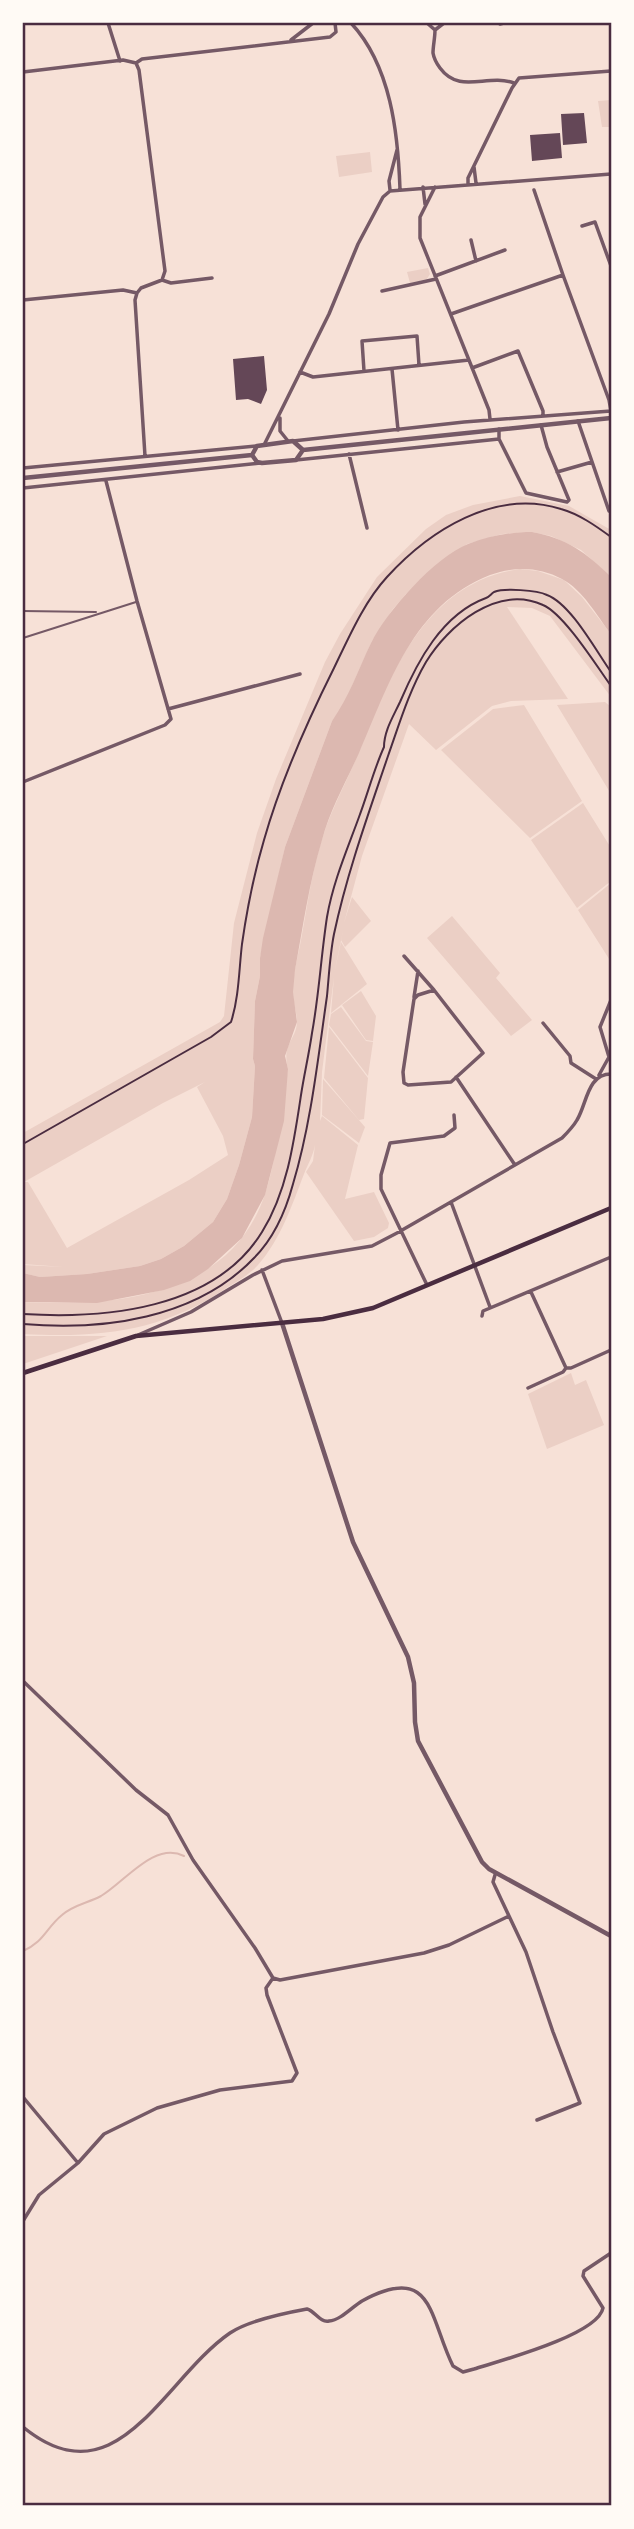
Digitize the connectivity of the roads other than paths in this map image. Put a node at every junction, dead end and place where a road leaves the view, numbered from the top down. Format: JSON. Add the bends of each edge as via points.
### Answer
{"nodes":[{"id":1,"x":108,"y":23,"type":"edge"},
{"id":2,"x":313,"y":23,"type":"edge"},
{"id":3,"x":335,"y":23,"type":"edge"},
{"id":4,"x":351,"y":23,"type":"edge"},
{"id":5,"x":427,"y":23,"type":"edge"},
{"id":6,"x":444,"y":23,"type":"edge"},
{"id":7,"x":435,"y":30,"type":"junction"},
{"id":8,"x":289,"y":41,"type":"junction"},
{"id":9,"x":120,"y":61,"type":"junction"},
{"id":10,"x":136,"y":63,"type":"junction"},
{"id":11,"x":611,"y":71,"type":"edge"},
{"id":12,"x":23,"y":72,"type":"edge"},
{"id":13,"x":514,"y":83,"type":"junction"},
{"id":14,"x":398,"y":145,"type":"junction"},
{"id":15,"x":475,"y":165,"type":"junction"},
{"id":16,"x":611,"y":174,"type":"edge"},
{"id":17,"x":468,"y":184,"type":"junction"},
{"id":18,"x":475,"y":184,"type":"junction"},
{"id":19,"x":423,"y":187,"type":"junction"},
{"id":20,"x":435,"y":187,"type":"junction"},
{"id":21,"x":400,"y":189,"type":"junction"},
{"id":22,"x":534,"y":190,"type":"dead end"},
{"id":23,"x":390,"y":191,"type":"junction"},
{"id":24,"x":425,"y":204,"type":"junction"},
{"id":25,"x":582,"y":226,"type":"dead end"},
{"id":26,"x":471,"y":240,"type":"dead end"},
{"id":27,"x":505,"y":250,"type":"dead end"},
{"id":28,"x":476,"y":261,"type":"junction"},
{"id":29,"x":611,"y":266,"type":"edge"},
{"id":30,"x":563,"y":275,"type":"junction"},
{"id":31,"x":212,"y":278,"type":"dead end"},
{"id":32,"x":435,"y":278,"type":"junction"},
{"id":33,"x":162,"y":280,"type":"junction"},
{"id":34,"x":382,"y":291,"type":"dead end"},
{"id":35,"x":137,"y":293,"type":"junction"},
{"id":36,"x":23,"y":300,"type":"edge"},
{"id":37,"x":451,"y":314,"type":"junction"},
{"id":38,"x":469,"y":360,"type":"junction"},
{"id":39,"x":419,"y":366,"type":"junction"},
{"id":40,"x":392,"y":368,"type":"junction"},
{"id":41,"x":472,"y":368,"type":"junction"},
{"id":42,"x":364,"y":371,"type":"junction"},
{"id":43,"x":300,"y":372,"type":"junction"},
{"id":44,"x":611,"y":411,"type":"edge"},
{"id":45,"x":280,"y":415,"type":"junction"},
{"id":46,"x":543,"y":415,"type":"junction"},
{"id":47,"x":611,"y":418,"type":"edge"},
{"id":48,"x":490,"y":420,"type":"junction"},
{"id":49,"x":578,"y":421,"type":"junction"},
{"id":50,"x":469,"y":422,"type":"junction"},
{"id":51,"x":541,"y":425,"type":"junction"},
{"id":52,"x":499,"y":429,"type":"junction"},
{"id":53,"x":398,"y":430,"type":"junction"},
{"id":54,"x":470,"y":432,"type":"junction"},
{"id":55,"x":433,"y":436,"type":"junction"},
{"id":56,"x":499,"y":439,"type":"junction"},
{"id":57,"x":290,"y":441,"type":"junction"},
{"id":58,"x":265,"y":443,"type":"junction"},
{"id":59,"x":257,"y":446,"type":"junction"},
{"id":60,"x":433,"y":446,"type":"junction"},
{"id":61,"x":211,"y":449,"type":"junction"},
{"id":62,"x":303,"y":450,"type":"junction"},
{"id":63,"x":349,"y":454,"type":"junction"},
{"id":64,"x":252,"y":455,"type":"junction"},
{"id":65,"x":145,"y":456,"type":"junction"},
{"id":66,"x":212,"y":459,"type":"junction"},
{"id":67,"x":296,"y":460,"type":"junction"},
{"id":68,"x":81,"y":462,"type":"junction"},
{"id":69,"x":262,"y":463,"type":"junction"},
{"id":70,"x":592,"y":463,"type":"junction"},
{"id":71,"x":23,"y":468,"type":"edge"},
{"id":72,"x":82,"y":472,"type":"junction"},
{"id":73,"x":557,"y":472,"type":"junction"},
{"id":74,"x":23,"y":478,"type":"edge"},
{"id":75,"x":106,"y":481,"type":"junction"},
{"id":76,"x":23,"y":488,"type":"edge"},
{"id":77,"x":609,"y":511,"type":"dead end"},
{"id":78,"x":367,"y":528,"type":"dead end"},
{"id":79,"x":137,"y":601,"type":"junction"},
{"id":80,"x":23,"y":611,"type":"edge"},
{"id":81,"x":97,"y":612,"type":"junction"},
{"id":82,"x":23,"y":638,"type":"edge"},
{"id":83,"x":300,"y":674,"type":"dead end"},
{"id":84,"x":168,"y":709,"type":"junction"},
{"id":85,"x":23,"y":782,"type":"edge"},
{"id":86,"x":404,"y":956,"type":"dead end"},
{"id":87,"x":418,"y":971,"type":"junction"},
{"id":88,"x":434,"y":990,"type":"junction"},
{"id":89,"x":414,"y":999,"type":"junction"},
{"id":90,"x":611,"y":999,"type":"edge"},
{"id":91,"x":543,"y":1023,"type":"dead end"},
{"id":92,"x":608,"y":1056,"type":"junction"},
{"id":93,"x":611,"y":1064,"type":"edge"},
{"id":94,"x":611,"y":1074,"type":"edge"},
{"id":95,"x":456,"y":1077,"type":"junction"},
{"id":96,"x":597,"y":1078,"type":"junction"},
{"id":97,"x":454,"y":1115,"type":"dead end"},
{"id":98,"x":516,"y":1165,"type":"junction"},
{"id":99,"x":451,"y":1202,"type":"junction"},
{"id":100,"x":611,"y":1208,"type":"edge"},
{"id":101,"x":401,"y":1231,"type":"junction"},
{"id":102,"x":611,"y":1257,"type":"edge"},
{"id":103,"x":474,"y":1266,"type":"junction"},
{"id":104,"x":262,"y":1270,"type":"junction"},
{"id":105,"x":427,"y":1287,"type":"junction"},
{"id":106,"x":531,"y":1292,"type":"junction"},
{"id":107,"x":490,"y":1307,"type":"junction"},
{"id":108,"x":482,"y":1316,"type":"dead end"},
{"id":109,"x":282,"y":1323,"type":"junction"},
{"id":110,"x":136,"y":1336,"type":"junction"},
{"id":111,"x":611,"y":1350,"type":"edge"},
{"id":112,"x":566,"y":1368,"type":"junction"},
{"id":113,"x":23,"y":1374,"type":"edge"},
{"id":114,"x":528,"y":1388,"type":"dead end"},
{"id":115,"x":23,"y":1681,"type":"edge"},
{"id":116,"x":495,"y":1875,"type":"junction"},
{"id":117,"x":509,"y":1916,"type":"junction"},
{"id":118,"x":611,"y":1936,"type":"edge"},
{"id":119,"x":273,"y":1978,"type":"junction"},
{"id":120,"x":23,"y":2097,"type":"edge"},
{"id":121,"x":537,"y":2120,"type":"dead end"},
{"id":122,"x":78,"y":2163,"type":"junction"},
{"id":123,"x":23,"y":2221,"type":"edge"},
{"id":124,"x":611,"y":2253,"type":"edge"},
{"id":125,"x":23,"y":2427,"type":"edge"}],
"edges":[{"from":1,"to":9,"type":"street"},
{"from":2,"to":8,"type":"street"},
{"from":3,"to":8,"type":"street","via":[[330,37]]},
{"from":4,"to":14,"type":"street","via":[[377,64]]},
{"from":5,"to":7,"type":"street"},
{"from":6,"to":7,"type":"street"},
{"from":7,"to":13,"type":"street","via":[[434,58],[453,81],[504,79]]},
{"from":8,"to":10,"type":"street"},
{"from":9,"to":10,"type":"street"},
{"from":9,"to":12,"type":"street"},
{"from":10,"to":33,"type":"street","via":[[165,271]]},
{"from":11,"to":13,"type":"street","via":[[524,77]]},
{"from":13,"to":15,"type":"street"},
{"from":14,"to":21,"type":"street"},
{"from":14,"to":23,"type":"street"},
{"from":15,"to":17,"type":"street"},
{"from":15,"to":18,"type":"street"},
{"from":16,"to":18,"type":"street"},
{"from":17,"to":18,"type":"street"},
{"from":17,"to":20,"type":"street"},
{"from":19,"to":20,"type":"street"},
{"from":19,"to":21,"type":"street"},
{"from":19,"to":24,"type":"street"},
{"from":20,"to":24,"type":"street"},
{"from":21,"to":23,"type":"street"},
{"from":22,"to":30,"type":"street"},
{"from":23,"to":43,"type":"street","via":[[358,244]]},
{"from":24,"to":32,"type":"street","via":[[419,220],[420,238]]},
{"from":25,"to":29,"type":"street","via":[[595,222]]},
{"from":26,"to":28,"type":"street"},
{"from":27,"to":28,"type":"street"},
{"from":28,"to":32,"type":"street"},
{"from":30,"to":37,"type":"street"},
{"from":30,"to":44,"type":"street"},
{"from":31,"to":33,"type":"street"},
{"from":32,"to":34,"type":"street"},
{"from":32,"to":37,"type":"street"},
{"from":33,"to":35,"type":"street"},
{"from":35,"to":36,"type":"street","via":[[123,290]]},
{"from":35,"to":65,"type":"street"},
{"from":37,"to":38,"type":"street"},
{"from":38,"to":39,"type":"street"},
{"from":38,"to":41,"type":"street"},
{"from":39,"to":40,"type":"street"},
{"from":39,"to":42,"type":"street","via":[[416,336],[362,341]]},
{"from":40,"to":42,"type":"street"},
{"from":40,"to":53,"type":"street"},
{"from":41,"to":46,"type":"street","via":[[518,351]]},
{"from":41,"to":48,"type":"street"},
{"from":42,"to":43,"type":"street","via":[[313,377]]},
{"from":43,"to":45,"type":"street"},
{"from":44,"to":46,"type":"street"},
{"from":45,"to":57,"type":"street","via":[[280,431]]},
{"from":45,"to":58,"type":"street"},
{"from":46,"to":48,"type":"street"},
{"from":47,"to":49,"type":"street"},
{"from":48,"to":50,"type":"street"},
{"from":49,"to":51,"type":"street"},
{"from":49,"to":70,"type":"street"},
{"from":50,"to":53,"type":"street"},
{"from":50,"to":54,"type":"street"},
{"from":51,"to":52,"type":"street"},
{"from":51,"to":73,"type":"street"},
{"from":52,"to":54,"type":"street"},
{"from":52,"to":56,"type":"street"},
{"from":53,"to":57,"type":"street"},
{"from":54,"to":55,"type":"street"},
{"from":55,"to":60,"type":"street"},
{"from":55,"to":62,"type":"street"},
{"from":56,"to":60,"type":"street"},
{"from":56,"to":73,"type":"street","via":[[526,493],[567,502]]},
{"from":57,"to":58,"type":"street"},
{"from":57,"to":62,"type":"street"},
{"from":58,"to":59,"type":"street"},
{"from":59,"to":61,"type":"street"},
{"from":59,"to":64,"type":"street"},
{"from":60,"to":63,"type":"street"},
{"from":61,"to":65,"type":"street"},
{"from":61,"to":66,"type":"street"},
{"from":62,"to":67,"type":"street"},
{"from":63,"to":67,"type":"street"},
{"from":63,"to":78,"type":"street"},
{"from":64,"to":66,"type":"street"},
{"from":64,"to":69,"type":"street"},
{"from":65,"to":68,"type":"street"},
{"from":66,"to":72,"type":"street"},
{"from":67,"to":69,"type":"street"},
{"from":68,"to":71,"type":"street"},
{"from":68,"to":72,"type":"street"},
{"from":69,"to":75,"type":"street"},
{"from":70,"to":73,"type":"street"},
{"from":70,"to":77,"type":"street"},
{"from":72,"to":74,"type":"street"},
{"from":75,"to":76,"type":"street"},
{"from":75,"to":79,"type":"street"},
{"from":79,"to":81,"type":"lane"},
{"from":79,"to":84,"type":"street"},
{"from":80,"to":81,"type":"lane"},
{"from":81,"to":82,"type":"lane"},
{"from":83,"to":84,"type":"street"},
{"from":84,"to":85,"type":"street","via":[[171,719],[165,726]]},
{"from":86,"to":87,"type":"street"},
{"from":87,"to":88,"type":"street"},
{"from":87,"to":89,"type":"street"},
{"from":88,"to":89,"type":"street"},
{"from":88,"to":95,"type":"street","via":[[483,1053]]},
{"from":89,"to":95,"type":"street","via":[[404,1083],[452,1082]]},
{"from":90,"to":92,"type":"street","via":[[600,1027]]},
{"from":91,"to":96,"type":"street","via":[[571,1063]]},
{"from":92,"to":93,"type":"street"},
{"from":92,"to":96,"type":"street"},
{"from":94,"to":96,"type":"street"},
{"from":95,"to":98,"type":"street"},
{"from":96,"to":98,"type":"street","via":[[566,1135]]},
{"from":97,"to":101,"type":"street","via":[[456,1128],[444,1136],[387,1146],[380,1175],[382,1189]]},
{"from":98,"to":99,"type":"street"},
{"from":99,"to":101,"type":"street"},
{"from":99,"to":103,"type":"street"},
{"from":100,"to":103,"type":"main road"},
{"from":101,"to":104,"type":"street","via":[[372,1246],[295,1257]]},
{"from":101,"to":105,"type":"street"},
{"from":102,"to":106,"type":"street"},
{"from":103,"to":105,"type":"main road"},
{"from":103,"to":107,"type":"street"},
{"from":104,"to":109,"type":"street"},
{"from":104,"to":110,"type":"street","via":[[191,1312]]},
{"from":105,"to":109,"type":"main road","via":[[349,1315]]},
{"from":106,"to":107,"type":"street"},
{"from":106,"to":112,"type":"street"},
{"from":107,"to":108,"type":"street"},
{"from":109,"to":110,"type":"main road"},
{"from":109,"to":116,"type":"street","via":[[353,1542],[408,1657],[421,1748],[482,1862]]},
{"from":110,"to":113,"type":"main road"},
{"from":111,"to":112,"type":"street"},
{"from":112,"to":114,"type":"street"},
{"from":115,"to":119,"type":"street","via":[[168,1815]]},
{"from":116,"to":117,"type":"street","via":[[493,1882]]},
{"from":116,"to":118,"type":"street"},
{"from":117,"to":119,"type":"street","via":[[424,1953]]},
{"from":117,"to":121,"type":"street","via":[[580,2103]]},
{"from":119,"to":122,"type":"street","via":[[267,1995],[296,2070],[295,2079],[220,2090],[157,2108],[104,2134]]},
{"from":120,"to":122,"type":"street"},
{"from":122,"to":123,"type":"street","via":[[39,2195]]},
{"from":124,"to":125,"type":"street","via":[[583,2276],[603,2308],[598,2319],[543,2348],[474,2369],[463,2372],[453,2366],[421,2295],[394,2287],[331,2321],[307,2309],[233,2331],[106,2448],[60,2449]]}]}
